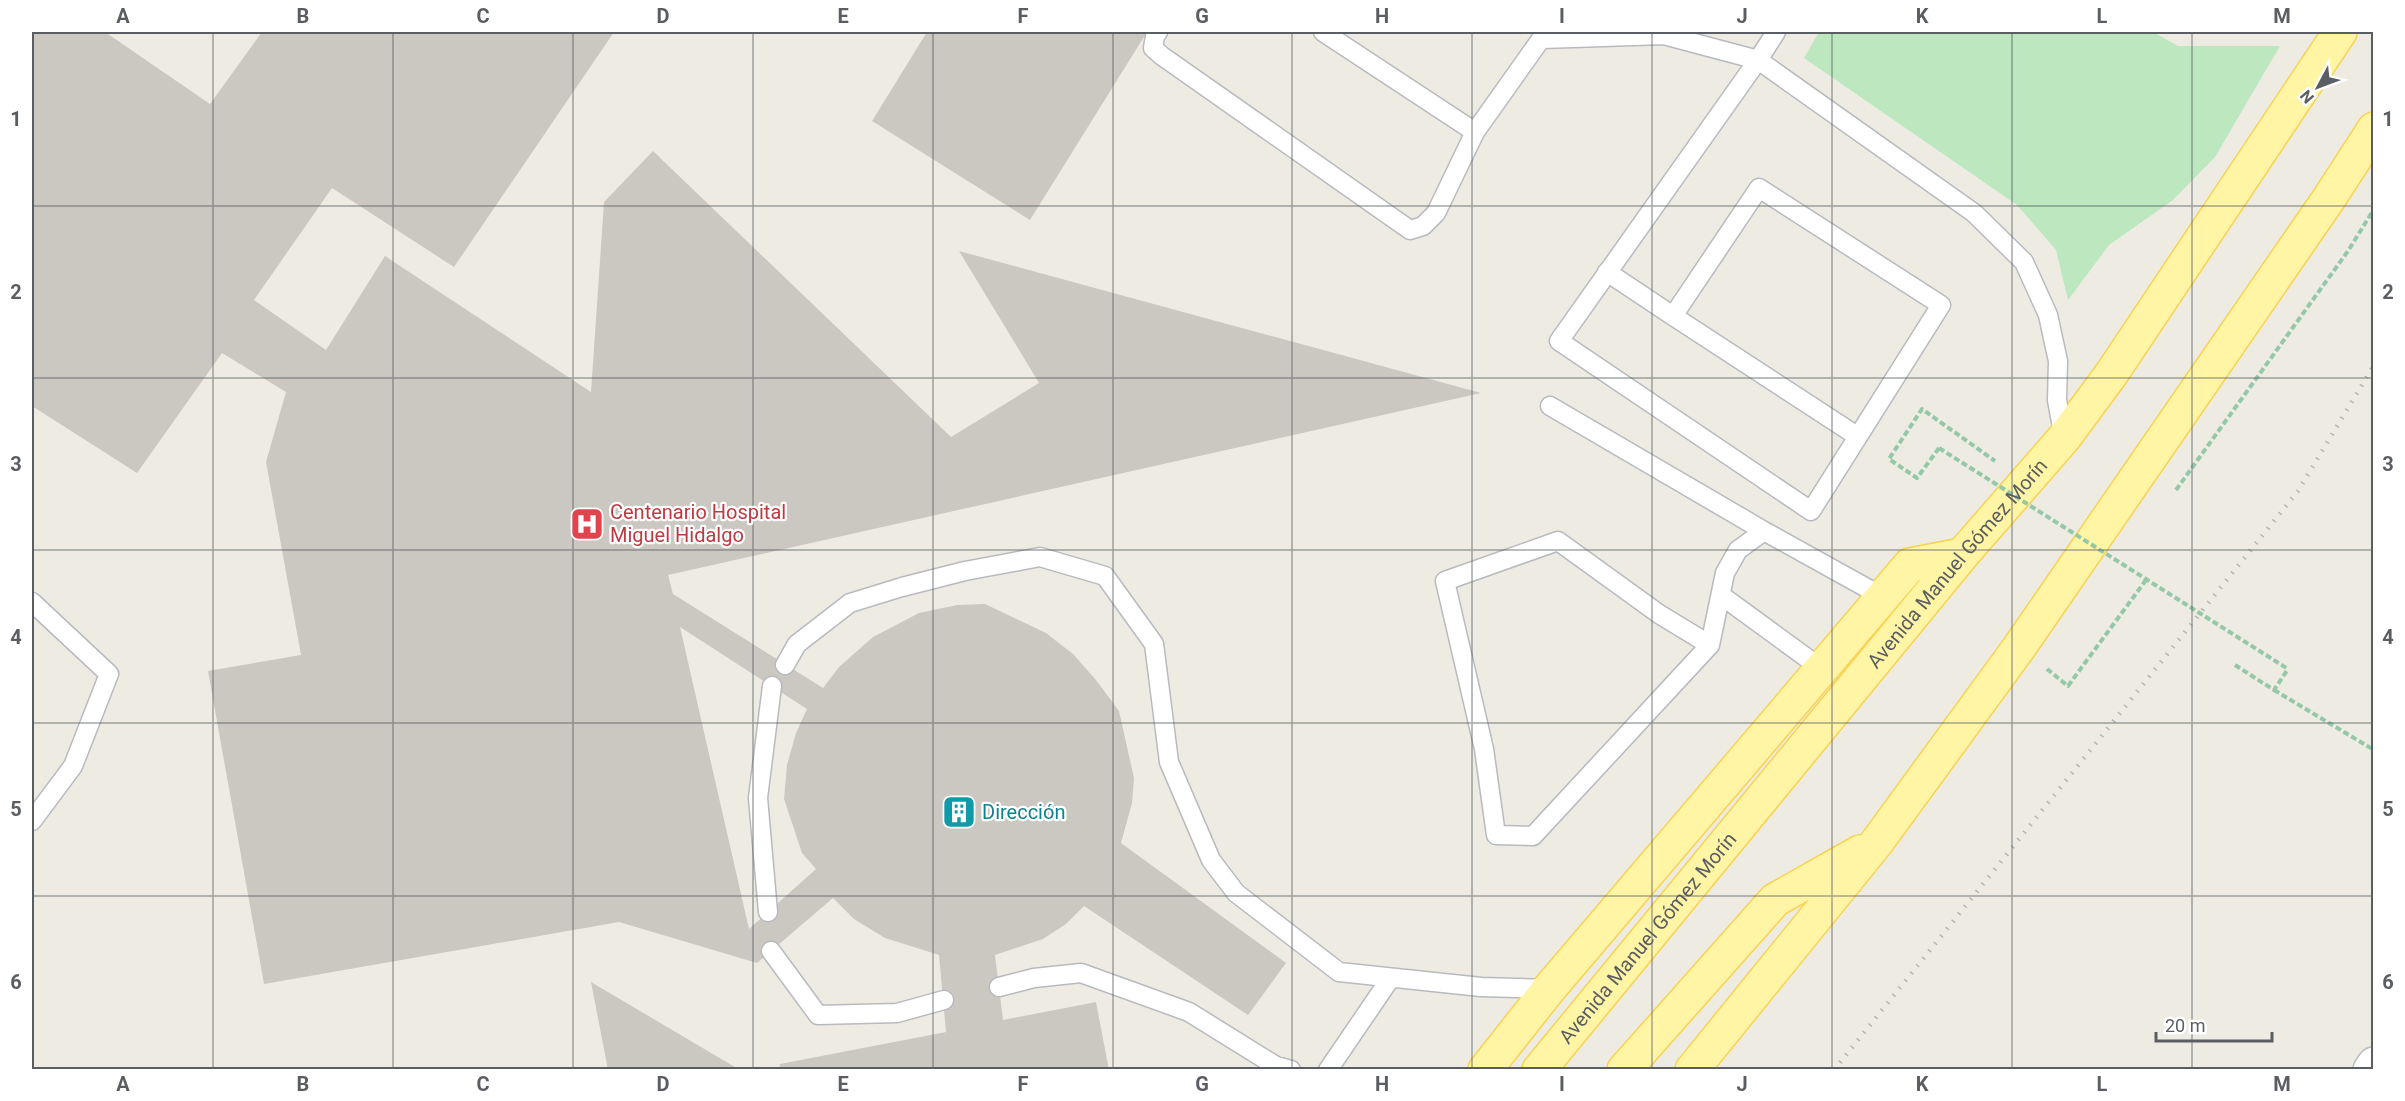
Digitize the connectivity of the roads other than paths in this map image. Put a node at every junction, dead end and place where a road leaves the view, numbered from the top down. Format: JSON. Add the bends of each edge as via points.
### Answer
{"nodes":[{"id":1,"x":1158,"y":32,"type":"edge"},
{"id":2,"x":1323,"y":32,"type":"edge"},
{"id":3,"x":1776,"y":32,"type":"edge"},
{"id":4,"x":2340,"y":32,"type":"edge"},
{"id":5,"x":1544,"y":35,"type":"edge"},
{"id":6,"x":1758,"y":60,"type":"junction"},
{"id":7,"x":2373,"y":129,"type":"edge"},
{"id":8,"x":1475,"y":132,"type":"junction"},
{"id":9,"x":1608,"y":272,"type":"junction"},
{"id":10,"x":1673,"y":316,"type":"junction"},
{"id":11,"x":1550,"y":406,"type":"dead end"},
{"id":12,"x":1857,"y":436,"type":"junction"},
{"id":13,"x":2064,"y":438,"type":"junction"},
{"id":14,"x":1764,"y":531,"type":"junction"},
{"id":15,"x":1962,"y":555,"type":"junction"},
{"id":16,"x":1722,"y":596,"type":"junction"},
{"id":17,"x":1883,"y":597,"type":"junction"},
{"id":18,"x":32,"y":602,"type":"edge"},
{"id":19,"x":1710,"y":645,"type":"junction"},
{"id":20,"x":785,"y":664,"type":"dead end"},
{"id":21,"x":1822,"y":669,"type":"junction"},
{"id":22,"x":772,"y":686,"type":"dead end"},
{"id":23,"x":32,"y":821,"type":"edge"},
{"id":24,"x":1877,"y":842,"type":"junction"},
{"id":25,"x":1656,"y":864,"type":"junction"},
{"id":26,"x":768,"y":912,"type":"dead end"},
{"id":27,"x":1667,"y":914,"type":"junction"},
{"id":28,"x":771,"y":951,"type":"dead end"},
{"id":29,"x":1390,"y":979,"type":"junction"},
{"id":30,"x":999,"y":987,"type":"dead end"},
{"id":31,"x":1549,"y":989,"type":"junction"},
{"id":32,"x":944,"y":1000,"type":"dead end"},
{"id":33,"x":2373,"y":1064,"type":"edge"},
{"id":34,"x":1291,"y":1070,"type":"edge"},
{"id":35,"x":1328,"y":1070,"type":"edge"},
{"id":36,"x":1485,"y":1070,"type":"edge"},
{"id":37,"x":1539,"y":1070,"type":"edge"},
{"id":38,"x":1624,"y":1070,"type":"edge"},
{"id":39,"x":1692,"y":1070,"type":"edge"},
{"id":40,"x":2370,"y":1070,"type":"edge"}],
"edges":[{"from":1,"to":8,"type":"lane","via":[[1153,48],[1162,56],[1410,230],[1423,226],[1436,213]]},
{"from":2,"to":8,"type":"lane"},
{"from":3,"to":6,"type":"lane"},
{"from":4,"to":13,"type":"main road","name":"Avenida Manuel Gómez Morín","via":[[2112,374]]},
{"from":5,"to":6,"type":"lane","via":[[1664,35]]},
{"from":5,"to":8,"type":"lane"},
{"from":6,"to":9,"type":"lane"},
{"from":6,"to":13,"type":"lane","via":[[1974,213],[2024,262],[2048,315],[2058,361],[2057,400]]},
{"from":7,"to":24,"type":"main road","via":[[2019,649]]},
{"from":9,"to":10,"type":"lane"},
{"from":9,"to":12,"type":"lane","via":[[1559,341],[1810,511]]},
{"from":10,"to":12,"type":"lane"},
{"from":10,"to":12,"type":"lane","via":[[1760,188],[1941,305]]},
{"from":11,"to":14,"type":"lane"},
{"from":13,"to":15,"type":"main road","name":"Avenida Manuel Gómez Morín"},
{"from":14,"to":16,"type":"lane","via":[[1738,550],[1725,573]]},
{"from":14,"to":17,"type":"lane"},
{"from":15,"to":17,"type":"main road","via":[[1910,565]]},
{"from":15,"to":27,"type":"main road","name":"Avenida Manuel Gómez Morín"},
{"from":16,"to":19,"type":"lane"},
{"from":16,"to":21,"type":"lane"},
{"from":17,"to":21,"type":"main road"},
{"from":18,"to":23,"type":"lane","via":[[109,674],[73,766]]},
{"from":19,"to":19,"type":"lane","via":[[1659,614],[1558,541],[1445,581],[1484,749],[1496,835],[1533,836]]},
{"from":20,"to":29,"type":"lane","via":[[798,644],[850,603],[902,587],[1040,557],[1105,576],[1154,644],[1169,762],[1211,860],[1236,893],[1339,972]]},
{"from":21,"to":25,"type":"main road"},
{"from":22,"to":26,"type":"lane","via":[[758,798]]},
{"from":24,"to":38,"type":"main road","via":[[1775,900]]},
{"from":24,"to":39,"type":"main road"},
{"from":25,"to":27,"type":"main road"},
{"from":25,"to":31,"type":"main road"},
{"from":27,"to":37,"type":"main road","name":"Avenida Manuel Gómez Morín"},
{"from":28,"to":32,"type":"lane","via":[[818,1015],[897,1013]]},
{"from":29,"to":31,"type":"lane"},
{"from":29,"to":35,"type":"lane"},
{"from":30,"to":34,"type":"lane","via":[[1034,978],[1082,973],[1189,1012],[1276,1066]]},
{"from":31,"to":36,"type":"main road"},
{"from":33,"to":40,"type":"street"}]}
